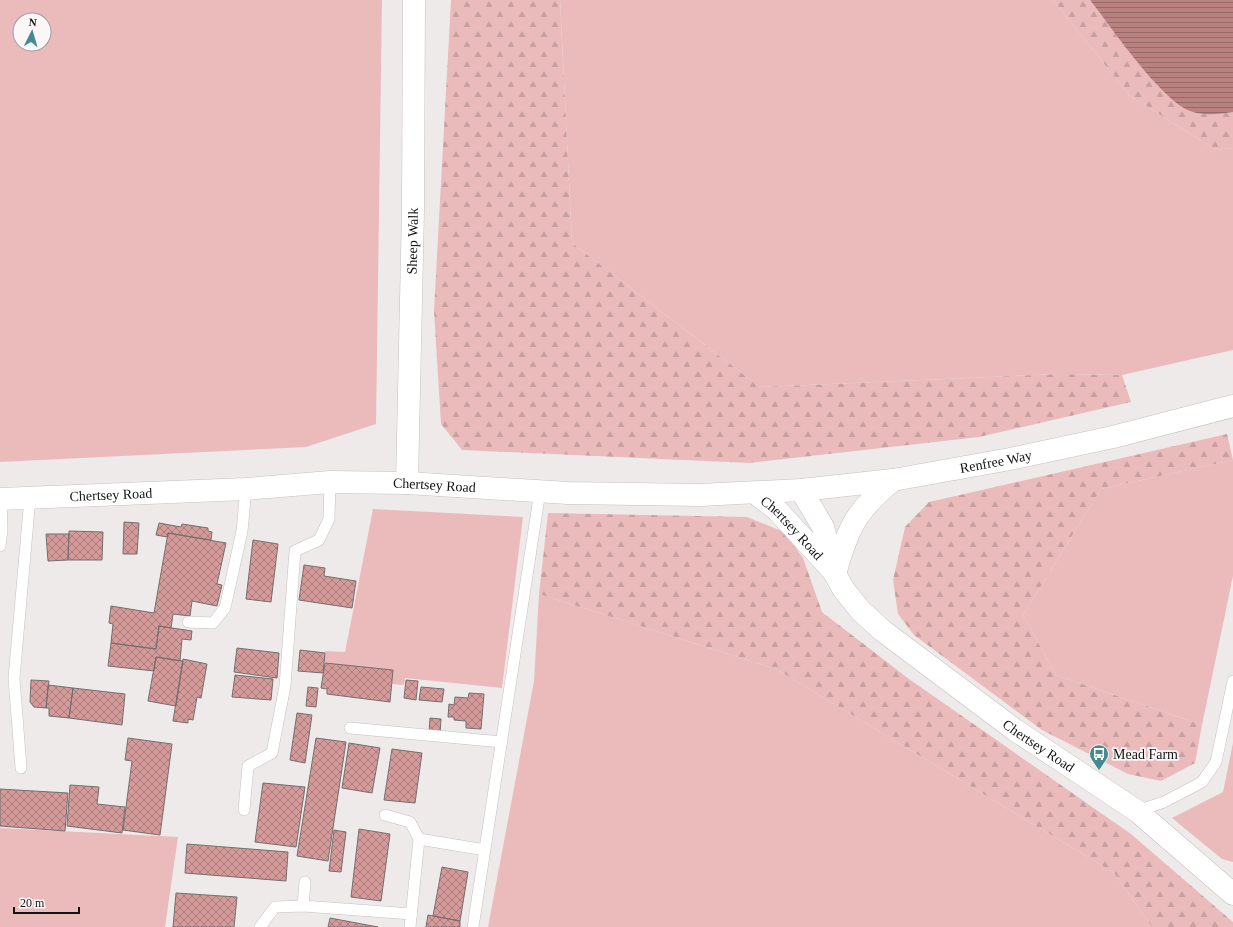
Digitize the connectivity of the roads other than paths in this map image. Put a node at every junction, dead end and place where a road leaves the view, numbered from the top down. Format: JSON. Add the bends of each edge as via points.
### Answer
{"nodes":[{"id":1,"x":414,"y":0,"type":"edge"},
{"id":2,"x":1233,"y":406,"type":"edge"},
{"id":3,"x":893,"y":480,"type":"junction"},
{"id":4,"x":330,"y":482,"type":"junction"},
{"id":5,"x":407,"y":482,"type":"junction"},
{"id":6,"x":246,"y":489,"type":"junction"},
{"id":7,"x":801,"y":490,"type":"junction"},
{"id":8,"x":540,"y":491,"type":"junction"},
{"id":9,"x":755,"y":493,"type":"junction"},
{"id":10,"x":30,"y":498,"type":"junction"},
{"id":11,"x":1,"y":499,"type":"edge"},
{"id":12,"x":0,"y":546,"type":"edge"},
{"id":13,"x":836,"y":574,"type":"junction"},
{"id":14,"x":188,"y":622,"type":"dead end"},
{"id":15,"x":1233,"y":681,"type":"edge"},
{"id":16,"x":350,"y":728,"type":"dead end"},
{"id":17,"x":502,"y":742,"type":"junction"},
{"id":18,"x":21,"y":768,"type":"dead end"},
{"id":19,"x":244,"y":810,"type":"dead end"},
{"id":20,"x":1137,"y":811,"type":"junction"},
{"id":21,"x":385,"y":815,"type":"dead end"},
{"id":22,"x":419,"y":840,"type":"junction"},
{"id":23,"x":485,"y":850,"type":"junction"},
{"id":24,"x":305,"y":882,"type":"dead end"},
{"id":25,"x":1233,"y":894,"type":"edge"},
{"id":26,"x":303,"y":906,"type":"junction"},
{"id":27,"x":412,"y":914,"type":"junction"},
{"id":28,"x":260,"y":927,"type":"edge"},
{"id":29,"x":410,"y":927,"type":"edge"},
{"id":30,"x":473,"y":927,"type":"edge"}],
"edges":[{"from":1,"to":5,"type":"street","name":"Sheep Walk","via":[[413,209]]},
{"from":2,"to":3,"type":"street","name":"Renfree Way","via":[[1113,437]]},
{"from":3,"to":7,"type":"street","name":"Renfree Way"},
{"from":3,"to":13,"type":"street","name":"Chertsey Road","via":[[871,499],[854,522],[843,546]]},
{"from":4,"to":5,"type":"street","name":"Chertsey Road"},
{"from":4,"to":6,"type":"street","name":"Chertsey Road"},
{"from":4,"to":19,"type":"lane","via":[[329,519],[319,540],[295,551],[285,686],[272,753],[248,766]]},
{"from":5,"to":8,"type":"street","name":"Chertsey Road"},
{"from":6,"to":10,"type":"street","name":"Chertsey Road"},
{"from":6,"to":14,"type":"lane","via":[[242,531],[225,608],[213,623]]},
{"from":7,"to":9,"type":"street","name":"Renfree Way"},
{"from":7,"to":13,"type":"street","name":"Chertsey Road","via":[[823,527]]},
{"from":8,"to":9,"type":"street","name":"Chertsey Road","via":[[700,495]]},
{"from":8,"to":17,"type":"lane"},
{"from":9,"to":13,"type":"street","name":"Chertsey Road","via":[[776,509]]},
{"from":10,"to":11,"type":"street","name":"Chertsey Road"},
{"from":10,"to":18,"type":"lane","via":[[14,678]]},
{"from":11,"to":12,"type":"lane"},
{"from":13,"to":20,"type":"street","name":"Chertsey Road","via":[[844,590],[861,611],[883,631],[1015,730]]},
{"from":15,"to":20,"type":"lane","via":[[1216,762],[1202,782],[1164,802]]},
{"from":16,"to":17,"type":"lane"},
{"from":17,"to":23,"type":"lane"},
{"from":20,"to":25,"type":"street","name":"Chertsey Road"},
{"from":21,"to":22,"type":"lane","via":[[410,822]]},
{"from":22,"to":23,"type":"lane"},
{"from":22,"to":27,"type":"lane"},
{"from":23,"to":30,"type":"lane"},
{"from":24,"to":26,"type":"lane"},
{"from":26,"to":27,"type":"lane"},
{"from":26,"to":28,"type":"lane","via":[[275,908]]},
{"from":27,"to":29,"type":"lane"}]}
